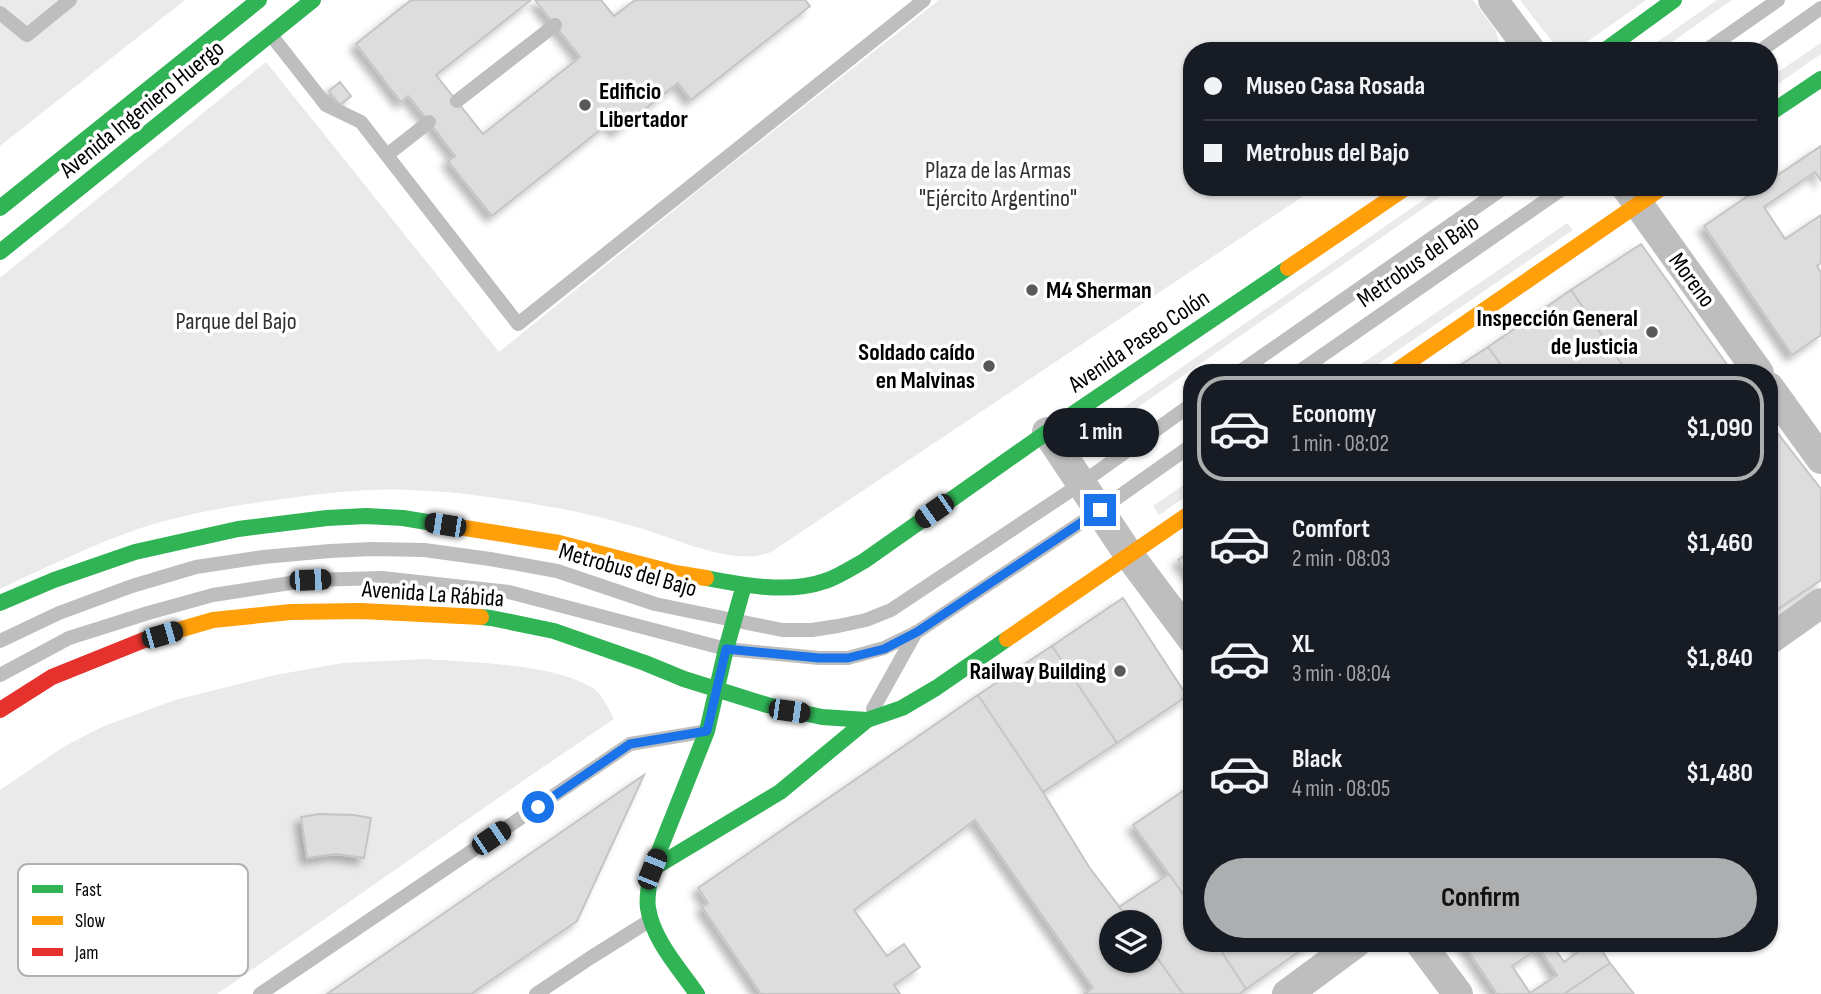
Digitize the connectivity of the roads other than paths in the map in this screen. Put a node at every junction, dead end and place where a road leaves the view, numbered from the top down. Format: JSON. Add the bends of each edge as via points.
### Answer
{"nodes":[{"id":1,"x":70,"y":0,"type":"edge"},
{"id":2,"x":260,"y":0,"type":"edge"},
{"id":3,"x":313,"y":0,"type":"edge"},
{"id":4,"x":924,"y":0,"type":"edge"},
{"id":5,"x":1493,"y":0,"type":"edge"},
{"id":6,"x":1674,"y":0,"type":"edge"},
{"id":7,"x":1777,"y":0,"type":"edge"},
{"id":8,"x":1821,"y":8,"type":"edge"},
{"id":9,"x":0,"y":13,"type":"edge"},
{"id":10,"x":555,"y":25,"type":"dead end"},
{"id":11,"x":270,"y":34,"type":"junction"},
{"id":12,"x":1524,"y":42,"type":"edge"},
{"id":13,"x":1616,"y":42,"type":"edge"},
{"id":14,"x":1718,"y":42,"type":"edge"},
{"id":15,"x":1773,"y":42,"type":"edge"},
{"id":16,"x":1821,"y":79,"type":"edge"},
{"id":17,"x":457,"y":101,"type":"dead end"},
{"id":18,"x":1778,"y":108,"type":"edge"},
{"id":19,"x":429,"y":122,"type":"dead end"},
{"id":20,"x":387,"y":155,"type":"junction"},
{"id":21,"x":1394,"y":196,"type":"edge"},
{"id":22,"x":1492,"y":196,"type":"edge"},
{"id":23,"x":1552,"y":196,"type":"edge"},
{"id":24,"x":1632,"y":196,"type":"edge"},
{"id":25,"x":0,"y":208,"type":"edge"},
{"id":26,"x":0,"y":253,"type":"edge"},
{"id":27,"x":1251,"y":364,"type":"edge"},
{"id":28,"x":1310,"y":364,"type":"edge"},
{"id":29,"x":1405,"y":364,"type":"edge"},
{"id":30,"x":1753,"y":364,"type":"edge"},
{"id":31,"x":1778,"y":399,"type":"edge"},
{"id":32,"x":1183,"y":410,"type":"edge"},
{"id":33,"x":1047,"y":432,"type":"junction"},
{"id":34,"x":1183,"y":451,"type":"edge"},
{"id":35,"x":1821,"y":459,"type":"edge"},
{"id":36,"x":1082,"y":483,"type":"junction"},
{"id":37,"x":1100,"y":510,"type":"junction"},
{"id":38,"x":1183,"y":518,"type":"edge"},
{"id":39,"x":1129,"y":555,"type":"junction"},
{"id":40,"x":744,"y":585,"type":"junction"},
{"id":41,"x":0,"y":603,"type":"edge"},
{"id":42,"x":1821,"y":603,"type":"edge"},
{"id":43,"x":735,"y":621,"type":"junction"},
{"id":44,"x":1183,"y":627,"type":"edge"},
{"id":45,"x":917,"y":632,"type":"junction"},
{"id":46,"x":1778,"y":634,"type":"edge"},
{"id":47,"x":0,"y":640,"type":"edge"},
{"id":48,"x":726,"y":649,"type":"junction"},
{"id":49,"x":0,"y":675,"type":"edge"},
{"id":50,"x":716,"y":691,"type":"junction"},
{"id":51,"x":0,"y":710,"type":"edge"},
{"id":52,"x":867,"y":720,"type":"junction"},
{"id":53,"x":707,"y":731,"type":"junction"},
{"id":54,"x":652,"y":869,"type":"junction"},
{"id":55,"x":652,"y":919,"type":"junction"},
{"id":56,"x":1344,"y":952,"type":"edge"},
{"id":57,"x":1427,"y":952,"type":"edge"},
{"id":58,"x":260,"y":994,"type":"edge"},
{"id":59,"x":536,"y":994,"type":"edge"},
{"id":60,"x":697,"y":994,"type":"edge"},
{"id":61,"x":1287,"y":994,"type":"edge"},
{"id":62,"x":1458,"y":994,"type":"edge"}],
"edges":[{"from":1,"to":9,"type":"lane","via":[[27,35]]},
{"from":2,"to":25,"type":"main road","name":"Avenida Ingeniero Huergo"},
{"from":3,"to":11,"type":"main road","name":"Avenida Ingeniero Huergo"},
{"from":4,"to":20,"type":"lane","via":[[518,324]]},
{"from":5,"to":12,"type":"street"},
{"from":6,"to":13,"type":"main road"},
{"from":7,"to":14,"type":"lane"},
{"from":8,"to":15,"type":"lane"},
{"from":10,"to":17,"type":"lane"},
{"from":11,"to":20,"type":"lane","via":[[326,105],[361,122]]},
{"from":11,"to":26,"type":"main road","name":"Avenida Ingeniero Huergo"},
{"from":16,"to":18,"type":"main road"},
{"from":19,"to":20,"type":"lane"},
{"from":21,"to":33,"type":"main road","name":"Avenida Paseo Colón"},
{"from":22,"to":27,"type":"lane","name":"Metrobus del Bajo"},
{"from":23,"to":28,"type":"lane","name":"Metrobus del Bajo"},
{"from":24,"to":29,"type":"main road"},
{"from":24,"to":30,"type":"street","name":"Moreno"},
{"from":31,"to":35,"type":"street"},
{"from":32,"to":36,"type":"lane","name":"Metrobus del Bajo"},
{"from":33,"to":36,"type":"street"},
{"from":33,"to":40,"type":"main road","name":"Avenida Paseo Colón","via":[[850,569],[804,586]]},
{"from":34,"to":37,"type":"lane","name":"Metrobus del Bajo"},
{"from":36,"to":37,"type":"street"},
{"from":36,"to":43,"type":"lane","name":"Metrobus del Bajo","via":[[891,610],[866,620],[812,630]]},
{"from":37,"to":39,"type":"street"},
{"from":37,"to":45,"type":"lane","name":"Metrobus del Bajo"},
{"from":38,"to":39,"type":"main road"},
{"from":39,"to":44,"type":"street"},
{"from":39,"to":52,"type":"main road","via":[[936,688],[902,708]]},
{"from":40,"to":41,"type":"main road","via":[[675,573],[559,543],[366,516],[238,529],[135,552]]},
{"from":40,"to":43,"type":"main road"},
{"from":42,"to":46,"type":"street"},
{"from":43,"to":47,"type":"lane","name":"Metrobus del Bajo","via":[[655,604],[557,571],[424,550],[358,550],[196,567],[71,608]]},
{"from":43,"to":48,"type":"main road"},
{"from":45,"to":48,"type":"lane","name":"Metrobus del Bajo","via":[[884,649],[848,658]]},
{"from":45,"to":52,"type":"lane","name":"Metrobus del Bajo"},
{"from":48,"to":49,"type":"lane","name":"Metrobus del Bajo","via":[[509,592],[382,578],[310,580],[214,595],[148,613],[69,638]]},
{"from":48,"to":50,"type":"main road"},
{"from":50,"to":51,"type":"main road","name":"Avenida La Rábida","via":[[554,631],[491,618],[291,612],[213,620],[136,642],[52,677]]},
{"from":50,"to":52,"type":"main road","name":"Avenida La Rábida","via":[[789,711]]},
{"from":50,"to":53,"type":"main road"},
{"from":52,"to":54,"type":"main road","via":[[780,792]]},
{"from":53,"to":54,"type":"main road"},
{"from":53,"to":58,"type":"lane","via":[[630,744]]},
{"from":54,"to":55,"type":"main road","via":[[648,906]]},
{"from":55,"to":59,"type":"lane"},
{"from":55,"to":60,"type":"main road"},
{"from":56,"to":61,"type":"street"},
{"from":57,"to":62,"type":"street"}]}
